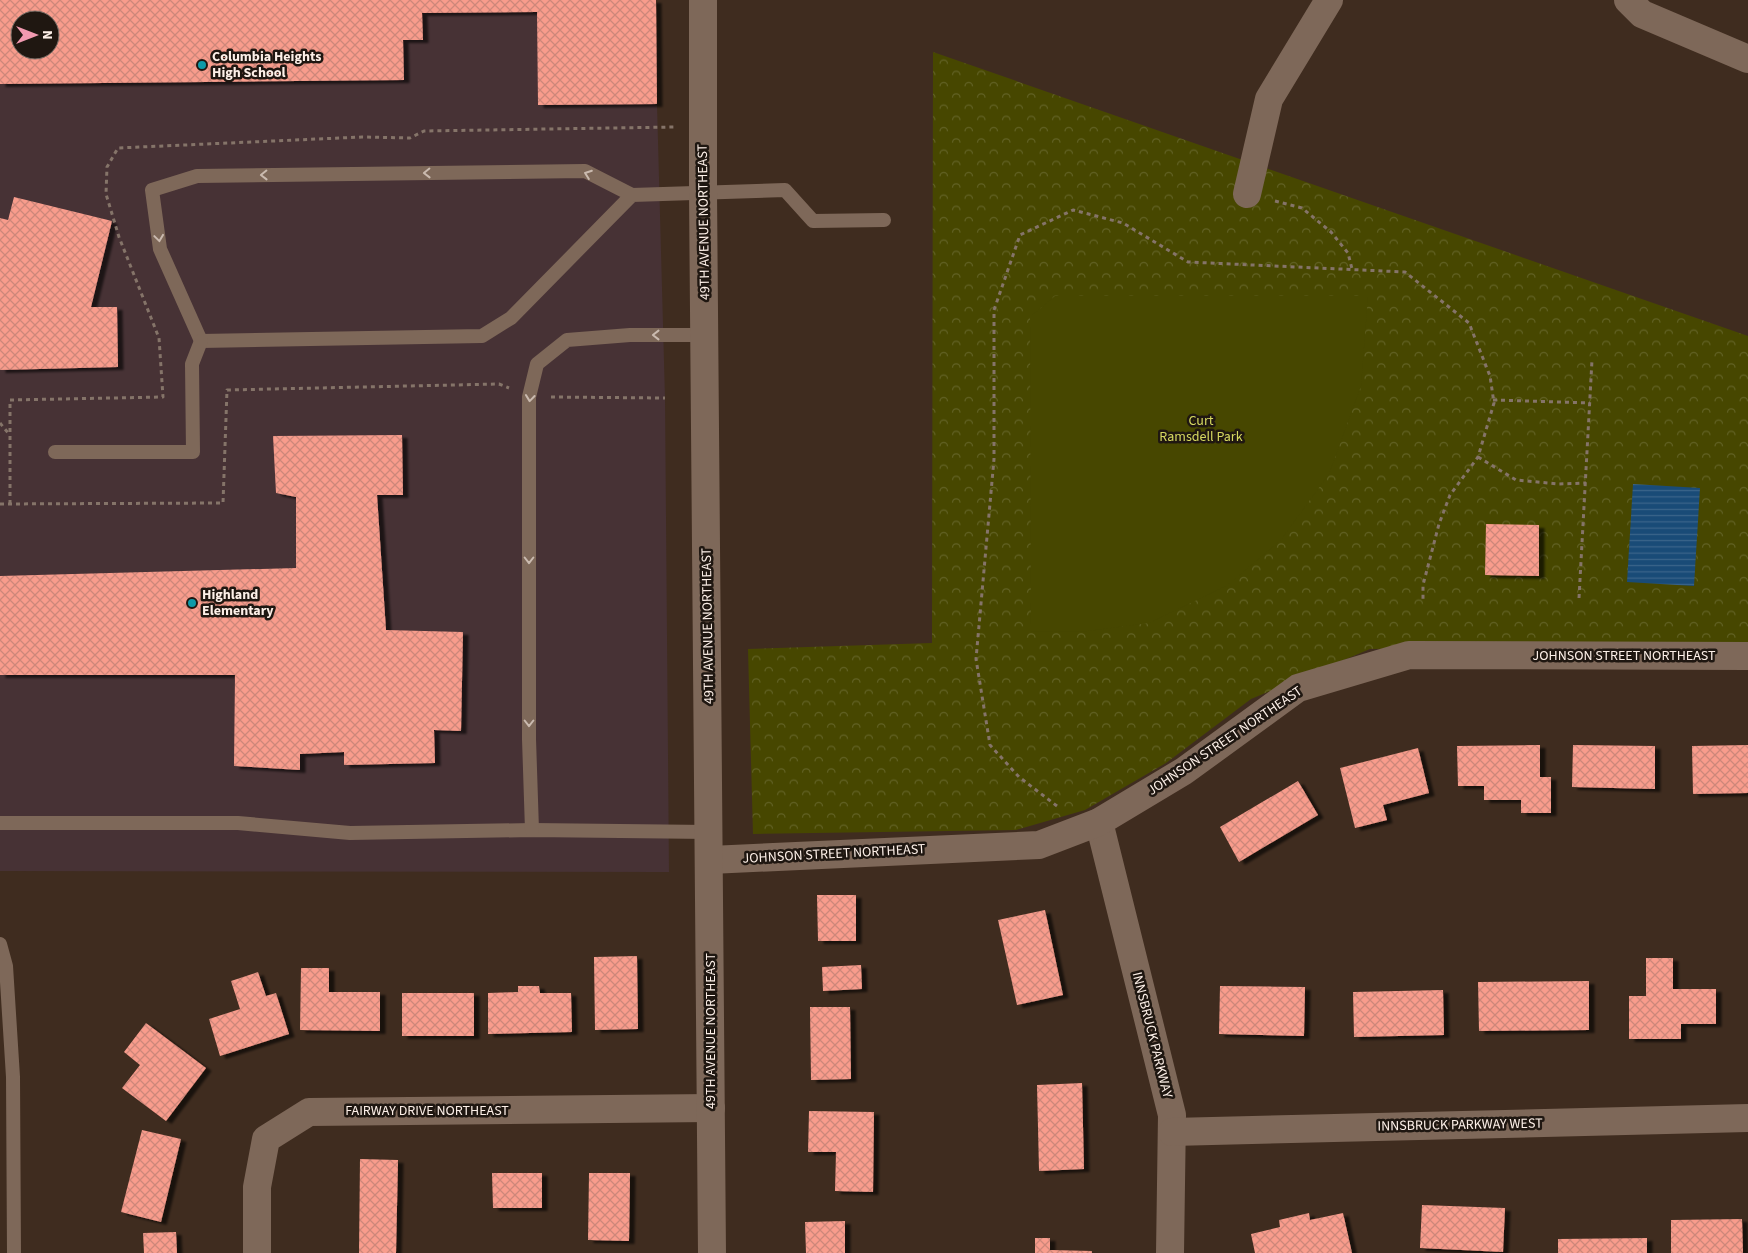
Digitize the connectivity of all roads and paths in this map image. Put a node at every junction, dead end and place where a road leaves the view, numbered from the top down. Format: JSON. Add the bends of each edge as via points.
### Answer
{"nodes":[{"id":1,"x":703,"y":0,"type":"edge"},
{"id":2,"x":1329,"y":0,"type":"edge"},
{"id":3,"x":1628,"y":0,"type":"edge"},
{"id":4,"x":1748,"y":59,"type":"edge"},
{"id":5,"x":703,"y":193,"type":"junction"},
{"id":6,"x":1247,"y":194,"type":"joint"},
{"id":7,"x":632,"y":195,"type":"junction"},
{"id":8,"x":884,"y":220,"type":"dead end"},
{"id":9,"x":1352,"y":269,"type":"junction"},
{"id":10,"x":705,"y":335,"type":"junction"},
{"id":11,"x":201,"y":341,"type":"junction"},
{"id":12,"x":1592,"y":360,"type":"dead end"},
{"id":13,"x":163,"y":397,"type":"dead end"},
{"id":14,"x":528,"y":397,"type":"junction"},
{"id":15,"x":665,"y":398,"type":"dead end"},
{"id":16,"x":1493,"y":400,"type":"junction"},
{"id":17,"x":1590,"y":403,"type":"junction"},
{"id":18,"x":0,"y":423,"type":"edge"},
{"id":19,"x":10,"y":434,"type":"junction"},
{"id":20,"x":55,"y":452,"type":"dead end"},
{"id":21,"x":1478,"y":457,"type":"junction"},
{"id":22,"x":1586,"y":482,"type":"junction"},
{"id":23,"x":0,"y":504,"type":"edge"},
{"id":24,"x":10,"y":504,"type":"junction"},
{"id":25,"x":1579,"y":598,"type":"dead end"},
{"id":26,"x":1423,"y":602,"type":"dead end"},
{"id":27,"x":1748,"y":656,"type":"edge"},
{"id":28,"x":1057,"y":806,"type":"dead end"},
{"id":29,"x":1099,"y":822,"type":"junction"},
{"id":30,"x":0,"y":823,"type":"edge"},
{"id":31,"x":532,"y":830,"type":"junction"},
{"id":32,"x":710,"y":832,"type":"junction"},
{"id":33,"x":710,"y":860,"type":"junction"},
{"id":34,"x":0,"y":944,"type":"edge"},
{"id":35,"x":711,"y":1108,"type":"junction"},
{"id":36,"x":1748,"y":1118,"type":"edge"},
{"id":37,"x":1172,"y":1132,"type":"junction"},
{"id":38,"x":14,"y":1253,"type":"edge"},
{"id":39,"x":257,"y":1253,"type":"edge"},
{"id":40,"x":712,"y":1253,"type":"edge"},
{"id":41,"x":1170,"y":1253,"type":"edge"}],
"edges":[{"from":1,"to":5,"type":"street","name":"49TH AVENUE NORTHEAST"},
{"from":2,"to":6,"type":"street","via":[[1269,99]]},
{"from":3,"to":4,"type":"street","via":[[1642,14]]},
{"from":5,"to":7,"type":"lane"},
{"from":5,"to":8,"type":"lane","via":[[785,190],[813,221]]},
{"from":5,"to":10,"type":"street","name":"49TH AVENUE NORTHEAST"},
{"from":6,"to":9,"type":"path","via":[[1302,208],[1331,232],[1348,253]]},
{"from":7,"to":11,"type":"lane","via":[[511,318],[482,336]]},
{"from":7,"to":11,"type":"lane","one_way":true,"via":[[585,170],[197,176],[152,190],[160,248]]},
{"from":9,"to":16,"type":"path","via":[[1405,272],[1469,323],[1490,376]]},
{"from":9,"to":28,"type":"path","via":[[1188,262],[1123,223],[1073,210],[1020,235],[994,310],[994,459],[976,658],[990,745],[1019,777]]},
{"from":10,"to":14,"type":"lane","one_way":true,"via":[[630,335],[567,340],[537,364]]},
{"from":10,"to":32,"type":"street","name":"49TH AVENUE NORTHEAST"},
{"from":11,"to":20,"type":"lane","via":[[192,364],[193,452]]},
{"from":12,"to":17,"type":"path"},
{"from":13,"to":19,"type":"path","via":[[10,400]]},
{"from":14,"to":15,"type":"path"},
{"from":14,"to":24,"type":"path","via":[[499,384],[227,390],[224,503]]},
{"from":14,"to":31,"type":"lane","one_way":true,"via":[[528,739]]},
{"from":16,"to":17,"type":"path"},
{"from":16,"to":21,"type":"path"},
{"from":17,"to":22,"type":"path"},
{"from":18,"to":19,"type":"path"},
{"from":19,"to":24,"type":"path"},
{"from":21,"to":22,"type":"path","via":[[1516,480],[1559,484]]},
{"from":21,"to":26,"type":"path","via":[[1450,495],[1423,586]]},
{"from":22,"to":25,"type":"path"},
{"from":23,"to":24,"type":"path"},
{"from":27,"to":29,"type":"street","name":"JOHNSON STREET NORTHEAST","via":[[1409,655],[1298,688],[1184,771]]},
{"from":29,"to":33,"type":"street","name":"JOHNSON STREET NORTHEAST","via":[[1039,845]]},
{"from":29,"to":37,"type":"street","name":"INNSBRUCK PARKWAY","via":[[1172,1115]]},
{"from":30,"to":31,"type":"lane","via":[[238,823],[350,833]]},
{"from":31,"to":32,"type":"lane"},
{"from":32,"to":33,"type":"street","name":"49TH AVENUE NORTHEAST"},
{"from":33,"to":35,"type":"street","name":"49TH AVENUE NORTHEAST"},
{"from":34,"to":38,"type":"lane","via":[[6,966],[13,1077]]},
{"from":35,"to":39,"type":"street","name":"FAIRWAY DRIVE NORTHEAST","via":[[309,1112],[266,1139],[257,1187]]},
{"from":35,"to":40,"type":"street","name":"49TH AVENUE NORTHEAST"},
{"from":36,"to":37,"type":"street","name":"INNSBRUCK PARKWAY WEST"},
{"from":37,"to":41,"type":"street","name":"INNSBRUCK PARKWAY"}]}
